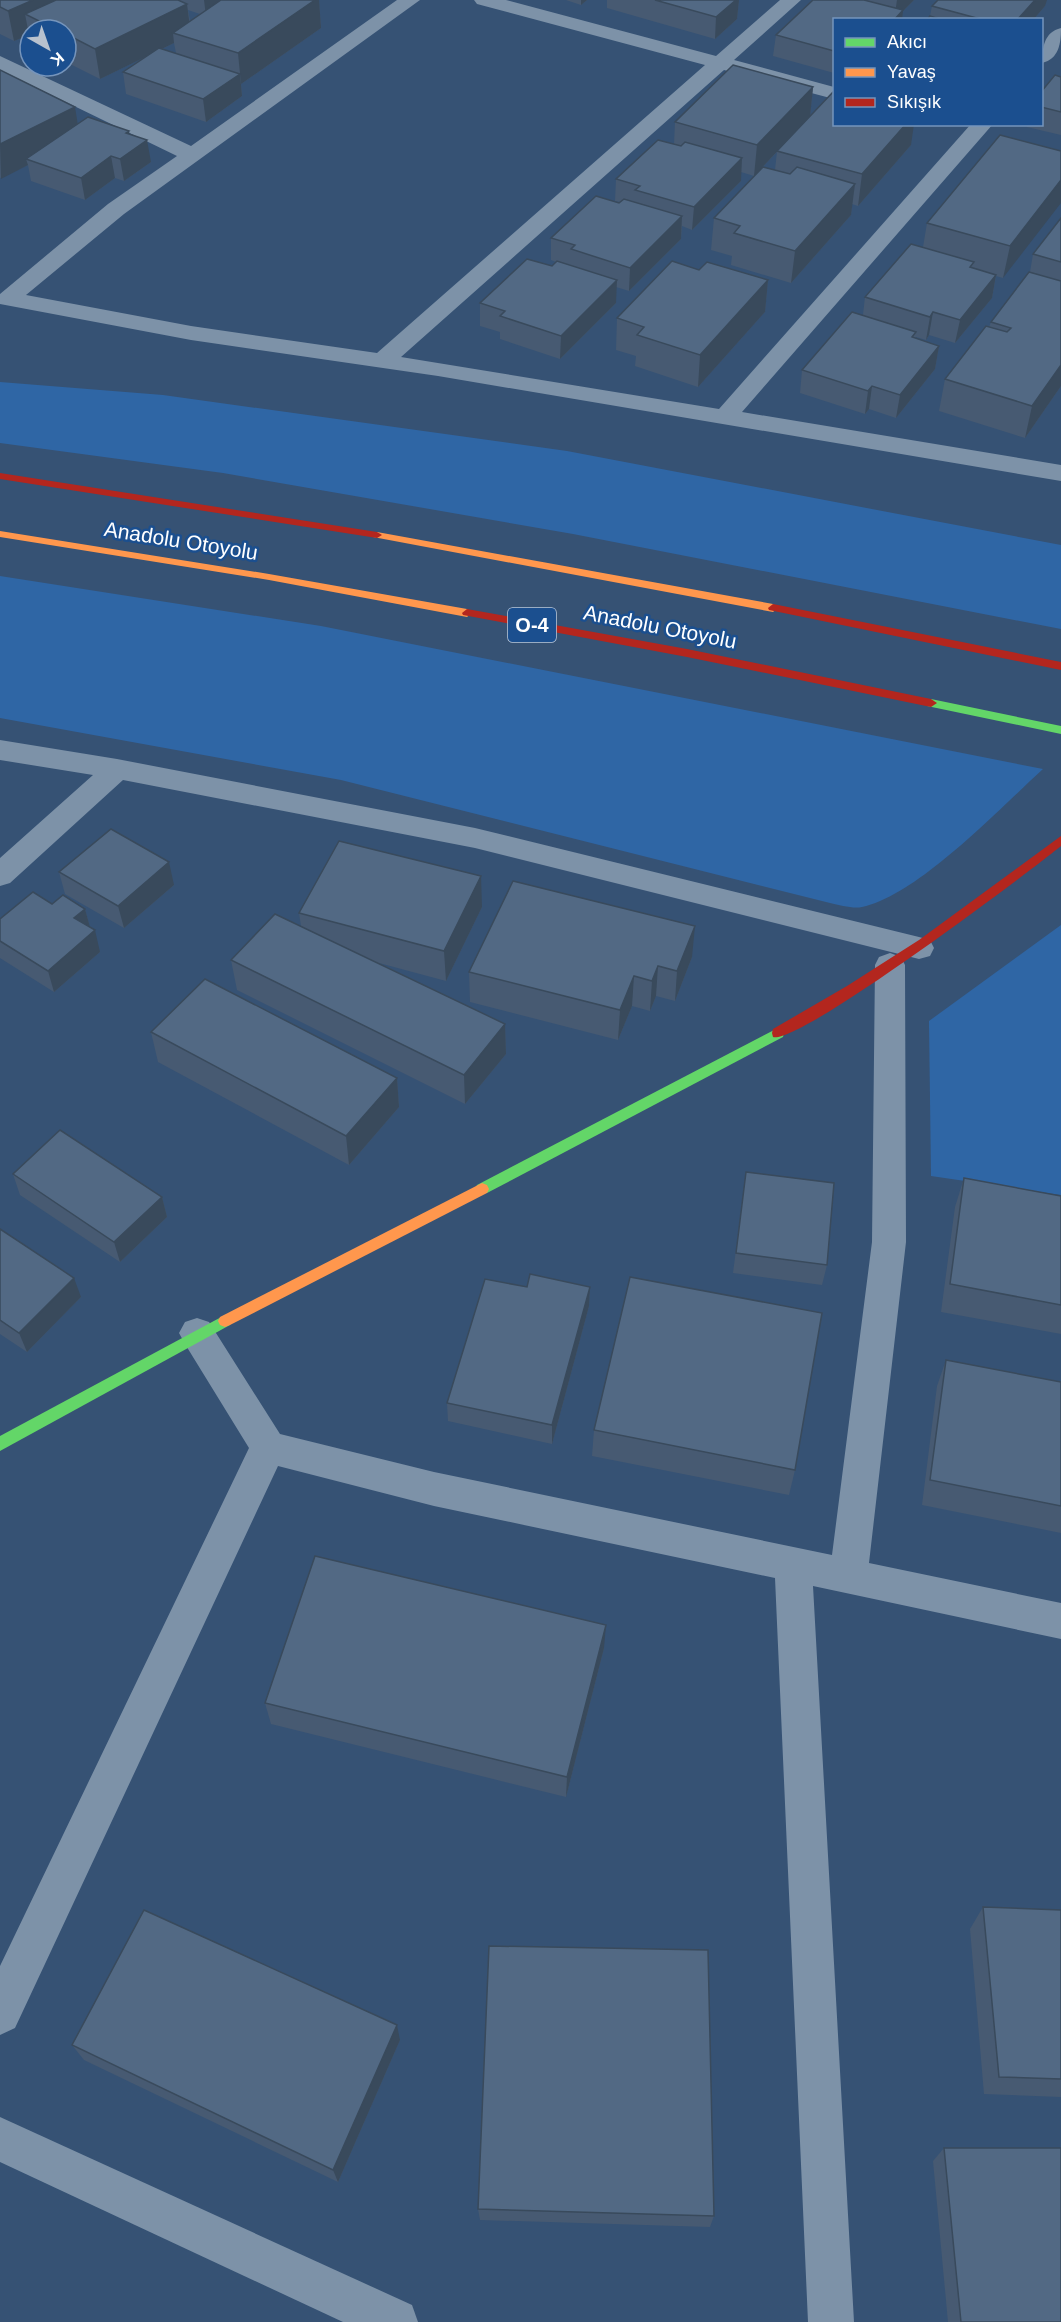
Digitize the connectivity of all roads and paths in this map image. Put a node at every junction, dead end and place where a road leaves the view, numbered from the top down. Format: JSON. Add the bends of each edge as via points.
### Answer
{"nodes":[{"id":1,"x":410,"y":0,"type":"edge"},
{"id":2,"x":484,"y":0,"type":"edge"},
{"id":3,"x":791,"y":0,"type":"edge"},
{"id":4,"x":1061,"y":34,"type":"edge"},
{"id":5,"x":1043,"y":55,"type":"edge"},
{"id":6,"x":0,"y":62,"type":"edge"},
{"id":7,"x":721,"y":63,"type":"junction"},
{"id":8,"x":833,"y":93,"type":"edge"},
{"id":9,"x":961,"y":126,"type":"edge"},
{"id":10,"x":986,"y":131,"type":"edge"},
{"id":11,"x":193,"y":155,"type":"junction"},
{"id":12,"x":4,"y":299,"type":"edge"},
{"id":13,"x":382,"y":361,"type":"junction"},
{"id":14,"x":724,"y":418,"type":"junction"},
{"id":15,"x":1058,"y":468,"type":"edge"},
{"id":16,"x":0,"y":476,"type":"edge"},
{"id":17,"x":0,"y":534,"type":"edge"},
{"id":18,"x":1061,"y":666,"type":"edge"},
{"id":19,"x":1061,"y":730,"type":"edge"},
{"id":20,"x":0,"y":750,"type":"edge"},
{"id":21,"x":117,"y":769,"type":"junction"},
{"id":22,"x":1061,"y":840,"type":"edge"},
{"id":23,"x":0,"y":875,"type":"edge"},
{"id":24,"x":904,"y":957,"type":"junction"},
{"id":25,"x":196,"y":1334,"type":"junction"},
{"id":26,"x":0,"y":1444,"type":"edge"},
{"id":27,"x":268,"y":1447,"type":"junction"},
{"id":28,"x":793,"y":1566,"type":"junction"},
{"id":29,"x":848,"y":1578,"type":"junction"},
{"id":30,"x":1061,"y":1621,"type":"edge"},
{"id":31,"x":0,"y":2013,"type":"edge"},
{"id":32,"x":0,"y":2139,"type":"edge"},
{"id":33,"x":395,"y":2322,"type":"edge"},
{"id":34,"x":831,"y":2322,"type":"edge"}],
"edges":[{"from":1,"to":11,"type":"street"},
{"from":2,"to":7,"type":"street"},
{"from":3,"to":7,"type":"street"},
{"from":4,"to":5,"type":"street"},
{"from":6,"to":11,"type":"street"},
{"from":7,"to":8,"type":"street"},
{"from":7,"to":13,"type":"street"},
{"from":9,"to":10,"type":"street"},
{"from":10,"to":14,"type":"street"},
{"from":11,"to":12,"type":"street","via":[[116,209]]},
{"from":12,"to":13,"type":"street","via":[[191,333]]},
{"from":13,"to":14,"type":"street"},
{"from":14,"to":15,"type":"street"},
{"from":16,"to":18,"type":"main road","name":"Anadolu Otoyolu","via":[[524,562]]},
{"from":17,"to":19,"type":"main road","name":"Anadolu Otoyolu","number":"O-4","via":[[269,577],[687,653]]},
{"from":20,"to":21,"type":"street"},
{"from":21,"to":23,"type":"street"},
{"from":21,"to":24,"type":"street","via":[[475,838]]},
{"from":22,"to":24,"type":"main road"},
{"from":24,"to":25,"type":"main road","via":[[767,1041]]},
{"from":24,"to":29,"type":"street","via":[[889,1242]]},
{"from":25,"to":26,"type":"main road"},
{"from":25,"to":27,"type":"street"},
{"from":27,"to":28,"type":"street","via":[[434,1489]]},
{"from":27,"to":31,"type":"street"},
{"from":28,"to":29,"type":"street"},
{"from":28,"to":34,"type":"street"},
{"from":29,"to":30,"type":"street"},
{"from":32,"to":33,"type":"street"}]}
